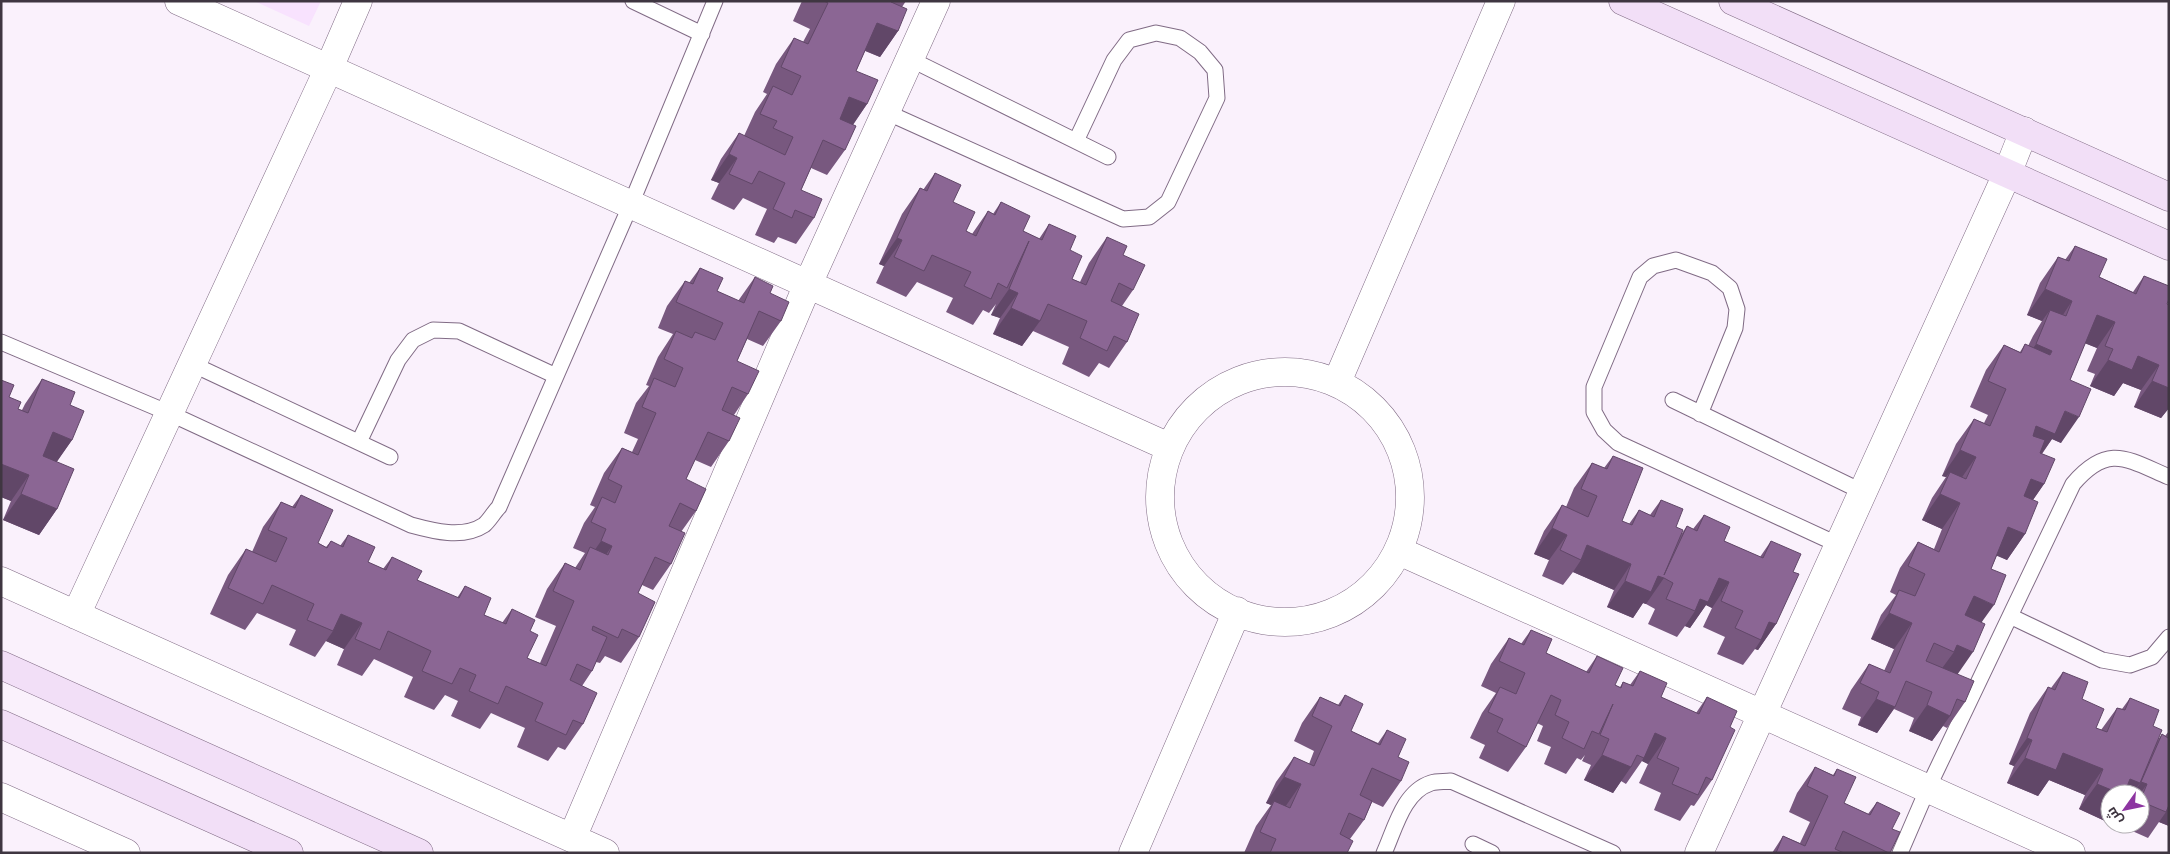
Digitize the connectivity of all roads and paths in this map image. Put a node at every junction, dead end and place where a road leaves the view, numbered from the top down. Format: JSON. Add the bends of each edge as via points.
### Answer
{"nodes":[{"id":1,"x":179,"y":1,"type":"edge"},
{"id":2,"x":358,"y":1,"type":"edge"},
{"id":3,"x":633,"y":1,"type":"edge"},
{"id":4,"x":715,"y":1,"type":"edge"},
{"id":5,"x":936,"y":1,"type":"edge"},
{"id":6,"x":1501,"y":1,"type":"edge"},
{"id":7,"x":1623,"y":1,"type":"edge"},
{"id":8,"x":1733,"y":1,"type":"edge"},
{"id":9,"x":702,"y":34,"type":"junction"},
{"id":10,"x":910,"y":59,"type":"junction"},
{"id":11,"x":329,"y":68,"type":"junction"},
{"id":12,"x":886,"y":112,"type":"junction"},
{"id":13,"x":2024,"y":132,"type":"junction"},
{"id":14,"x":1076,"y":141,"type":"junction"},
{"id":15,"x":1108,"y":157,"type":"dead end"},
{"id":16,"x":2007,"y":174,"type":"junction"},
{"id":17,"x":2169,"y":196,"type":"edge"},
{"id":18,"x":631,"y":204,"type":"junction"},
{"id":19,"x":2169,"y":246,"type":"edge"},
{"id":20,"x":808,"y":284,"type":"junction"},
{"id":21,"x":1,"y":342,"type":"edge"},
{"id":22,"x":192,"y":364,"type":"junction"},
{"id":23,"x":556,"y":376,"type":"junction"},
{"id":24,"x":1336,"y":382,"type":"junction"},
{"id":25,"x":1673,"y":400,"type":"dead end"},
{"id":26,"x":169,"y":413,"type":"junction"},
{"id":27,"x":1700,"y":414,"type":"junction"},
{"id":28,"x":359,"y":442,"type":"junction"},
{"id":29,"x":1169,"y":447,"type":"junction"},
{"id":30,"x":390,"y":457,"type":"dead end"},
{"id":31,"x":2169,"y":478,"type":"edge"},
{"id":32,"x":1863,"y":492,"type":"junction"},
{"id":33,"x":1839,"y":545,"type":"junction"},
{"id":34,"x":1399,"y":551,"type":"junction"},
{"id":35,"x":1,"y":581,"type":"edge"},
{"id":36,"x":1237,"y":611,"type":"junction"},
{"id":37,"x":76,"y":615,"type":"junction"},
{"id":38,"x":2010,"y":616,"type":"junction"},
{"id":39,"x":2169,"y":637,"type":"edge"},
{"id":40,"x":1,"y":665,"type":"edge"},
{"id":41,"x":1763,"y":714,"type":"junction"},
{"id":42,"x":1,"y":724,"type":"edge"},
{"id":43,"x":1928,"y":788,"type":"junction"},
{"id":44,"x":3,"y":804,"type":"edge"},
{"id":45,"x":572,"y":838,"type":"junction"},
{"id":46,"x":1473,"y":844,"type":"dead end"},
{"id":47,"x":126,"y":853,"type":"edge"},
{"id":48,"x":289,"y":853,"type":"edge"},
{"id":49,"x":419,"y":853,"type":"edge"},
{"id":50,"x":605,"y":853,"type":"edge"},
{"id":51,"x":1133,"y":853,"type":"edge"},
{"id":52,"x":1384,"y":853,"type":"edge"},
{"id":53,"x":1492,"y":853,"type":"edge"},
{"id":54,"x":1613,"y":853,"type":"edge"},
{"id":55,"x":1699,"y":853,"type":"edge"},
{"id":56,"x":1900,"y":853,"type":"edge"},
{"id":57,"x":2071,"y":853,"type":"edge"}],
"edges":[{"from":1,"to":11,"type":"street"},
{"from":2,"to":11,"type":"street"},
{"from":3,"to":9,"type":"lane"},
{"from":4,"to":9,"type":"lane"},
{"from":5,"to":10,"type":"street"},
{"from":6,"to":24,"type":"street"},
{"from":7,"to":16,"type":"street"},
{"from":8,"to":13,"type":"street"},
{"from":9,"to":18,"type":"lane"},
{"from":10,"to":12,"type":"street"},
{"from":10,"to":14,"type":"lane"},
{"from":11,"to":18,"type":"street"},
{"from":11,"to":22,"type":"street"},
{"from":12,"to":14,"type":"lane","via":[[1123,219],[1149,217],[1168,202],[1217,98],[1215,70],[1200,52],[1180,38],[1156,33],[1129,40],[1114,60]]},
{"from":12,"to":20,"type":"street"},
{"from":13,"to":16,"type":"street"},
{"from":13,"to":17,"type":"street"},
{"from":14,"to":15,"type":"lane"},
{"from":16,"to":19,"type":"street"},
{"from":16,"to":32,"type":"street"},
{"from":18,"to":20,"type":"street"},
{"from":18,"to":23,"type":"lane"},
{"from":20,"to":29,"type":"street"},
{"from":20,"to":45,"type":"street"},
{"from":21,"to":26,"type":"lane"},
{"from":22,"to":26,"type":"street"},
{"from":22,"to":28,"type":"lane"},
{"from":23,"to":26,"type":"lane","via":[[499,507],[484,525],[466,531],[441,533],[411,525]]},
{"from":23,"to":28,"type":"lane","via":[[459,331],[434,330],[413,340],[398,360]]},
{"from":24,"to":29,"type":"street","via":[[1298,371],[1258,374],[1221,388],[1191,413]]},
{"from":24,"to":34,"type":"street","via":[[1370,404],[1395,435],[1409,473],[1410,513]]},
{"from":25,"to":27,"type":"lane"},
{"from":26,"to":37,"type":"street"},
{"from":27,"to":32,"type":"lane"},
{"from":27,"to":33,"type":"lane","via":[[1735,328],[1737,308],[1730,288],[1712,273],[1676,260],[1653,266],[1640,277],[1594,387],[1597,418],[1618,443]]},
{"from":28,"to":30,"type":"lane"},
{"from":29,"to":36,"type":"street","via":[[1160,489],[1165,532],[1184,571],[1215,601]]},
{"from":31,"to":38,"type":"lane","via":[[2125,458],[2105,458],[2085,470],[2073,484]]},
{"from":32,"to":33,"type":"street"},
{"from":33,"to":41,"type":"street"},
{"from":34,"to":36,"type":"street","via":[[1374,586],[1339,611],[1297,622],[1254,619]]},
{"from":34,"to":41,"type":"street"},
{"from":35,"to":37,"type":"street"},
{"from":36,"to":51,"type":"street"},
{"from":37,"to":45,"type":"street"},
{"from":38,"to":39,"type":"lane","via":[[2102,660],[2130,665],[2152,658]]},
{"from":38,"to":43,"type":"lane"},
{"from":40,"to":49,"type":"street"},
{"from":41,"to":43,"type":"street"},
{"from":41,"to":55,"type":"street"},
{"from":42,"to":48,"type":"street"},
{"from":43,"to":56,"type":"lane"},
{"from":43,"to":57,"type":"street"},
{"from":44,"to":47,"type":"street"},
{"from":45,"to":50,"type":"street"},
{"from":46,"to":53,"type":"lane"},
{"from":52,"to":54,"type":"lane","via":[[1404,806],[1416,792],[1432,782],[1451,781]]}]}
